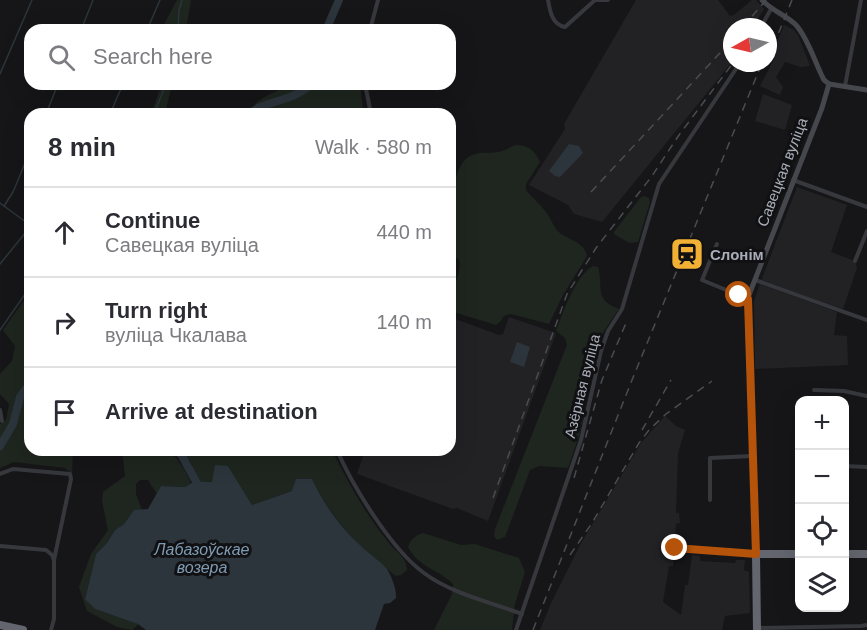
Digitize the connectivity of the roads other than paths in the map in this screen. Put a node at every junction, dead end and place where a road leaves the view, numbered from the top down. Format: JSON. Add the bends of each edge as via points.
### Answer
{"nodes":[{"id":1,"x":378,"y":0,"type":"edge"},
{"id":2,"x":548,"y":0,"type":"edge"},
{"id":3,"x":608,"y":0,"type":"edge"},
{"id":4,"x":762,"y":0,"type":"edge"},
{"id":5,"x":861,"y":0,"type":"edge"},
{"id":6,"x":771,"y":9,"type":"junction"},
{"id":7,"x":766,"y":18,"type":"edge"},
{"id":8,"x":372,"y":24,"type":"edge"},
{"id":9,"x":734,"y":72,"type":"edge"},
{"id":10,"x":829,"y":84,"type":"junction"},
{"id":11,"x":845,"y":86,"type":"junction"},
{"id":12,"x":366,"y":90,"type":"edge"},
{"id":13,"x":867,"y":90,"type":"edge"},
{"id":14,"x":370,"y":108,"type":"edge"},
{"id":15,"x":793,"y":180,"type":"junction"},
{"id":16,"x":867,"y":207,"type":"edge"},
{"id":17,"x":867,"y":231,"type":"edge"},
{"id":18,"x":717,"y":244,"type":"dead end"},
{"id":19,"x":855,"y":261,"type":"dead end"},
{"id":20,"x":755,"y":280,"type":"junction"},
{"id":21,"x":748,"y":299,"type":"junction"},
{"id":22,"x":867,"y":320,"type":"edge"},
{"id":23,"x":814,"y":390,"type":"dead end"},
{"id":24,"x":867,"y":396,"type":"edge"},
{"id":25,"x":0,"y":410,"type":"edge"},
{"id":26,"x":2,"y":421,"type":"dead end"},
{"id":27,"x":340,"y":456,"type":"edge"},
{"id":28,"x":752,"y":456,"type":"junction"},
{"id":29,"x":849,"y":466,"type":"edge"},
{"id":30,"x":867,"y":467,"type":"edge"},
{"id":31,"x":0,"y":474,"type":"edge"},
{"id":32,"x":710,"y":500,"type":"dead end"},
{"id":33,"x":0,"y":546,"type":"edge"},
{"id":34,"x":675,"y":548,"type":"dead end"},
{"id":35,"x":756,"y":554,"type":"junction"},
{"id":36,"x":795,"y":554,"type":"edge"},
{"id":37,"x":849,"y":554,"type":"edge"},
{"id":38,"x":867,"y":554,"type":"edge"},
{"id":39,"x":54,"y":560,"type":"junction"},
{"id":40,"x":522,"y":614,"type":"junction"},
{"id":41,"x":0,"y":625,"type":"edge"},
{"id":42,"x":867,"y":625,"type":"edge"},
{"id":43,"x":862,"y":628,"type":"edge"},
{"id":44,"x":757,"y":629,"type":"edge"},
{"id":45,"x":22,"y":630,"type":"edge"},
{"id":46,"x":51,"y":630,"type":"edge"},
{"id":47,"x":516,"y":630,"type":"edge"}],
"edges":[{"from":1,"to":8,"type":"street"},
{"from":2,"to":3,"type":"street","via":[[554,21],[565,27],[595,0]]},
{"from":4,"to":6,"type":"main road"},
{"from":5,"to":11,"type":"street"},
{"from":6,"to":7,"type":"street"},
{"from":6,"to":10,"type":"main road","via":[[800,30]]},
{"from":9,"to":40,"type":"street","name":"Азёрная вуліца","via":[[659,184],[622,309],[601,351],[581,440]]},
{"from":10,"to":11,"type":"main road"},
{"from":10,"to":15,"type":"main road","name":"Савецкая вуліца"},
{"from":11,"to":13,"type":"main road"},
{"from":12,"to":14,"type":"street"},
{"from":15,"to":16,"type":"street"},
{"from":15,"to":20,"type":"main road","name":"Савецкая вуліца"},
{"from":17,"to":19,"type":"street"},
{"from":18,"to":21,"type":"street","via":[[702,280]]},
{"from":20,"to":21,"type":"main road","name":"Савецкая вуліца"},
{"from":20,"to":22,"type":"street"},
{"from":21,"to":28,"type":"main road","name":"Савецкая вуліца"},
{"from":23,"to":24,"type":"street"},
{"from":25,"to":26,"type":"street"},
{"from":27,"to":40,"type":"street","via":[[381,524],[424,574]]},
{"from":28,"to":32,"type":"street","via":[[710,458]]},
{"from":28,"to":35,"type":"main road","name":"Савецкая вуліца"},
{"from":29,"to":30,"type":"street"},
{"from":31,"to":39,"type":"street","via":[[13,469],[70,474]]},
{"from":33,"to":39,"type":"street","via":[[46,550]]},
{"from":34,"to":35,"type":"street"},
{"from":35,"to":36,"type":"highway"},
{"from":35,"to":44,"type":"highway","name":"Савецкая вуліца"},
{"from":37,"to":38,"type":"highway"},
{"from":39,"to":46,"type":"street"},
{"from":40,"to":47,"type":"street","name":"Азёрная вуліца"},
{"from":41,"to":45,"type":"highway"},
{"from":42,"to":43,"type":"street"},
{"from":43,"to":44,"type":"street"}]}
